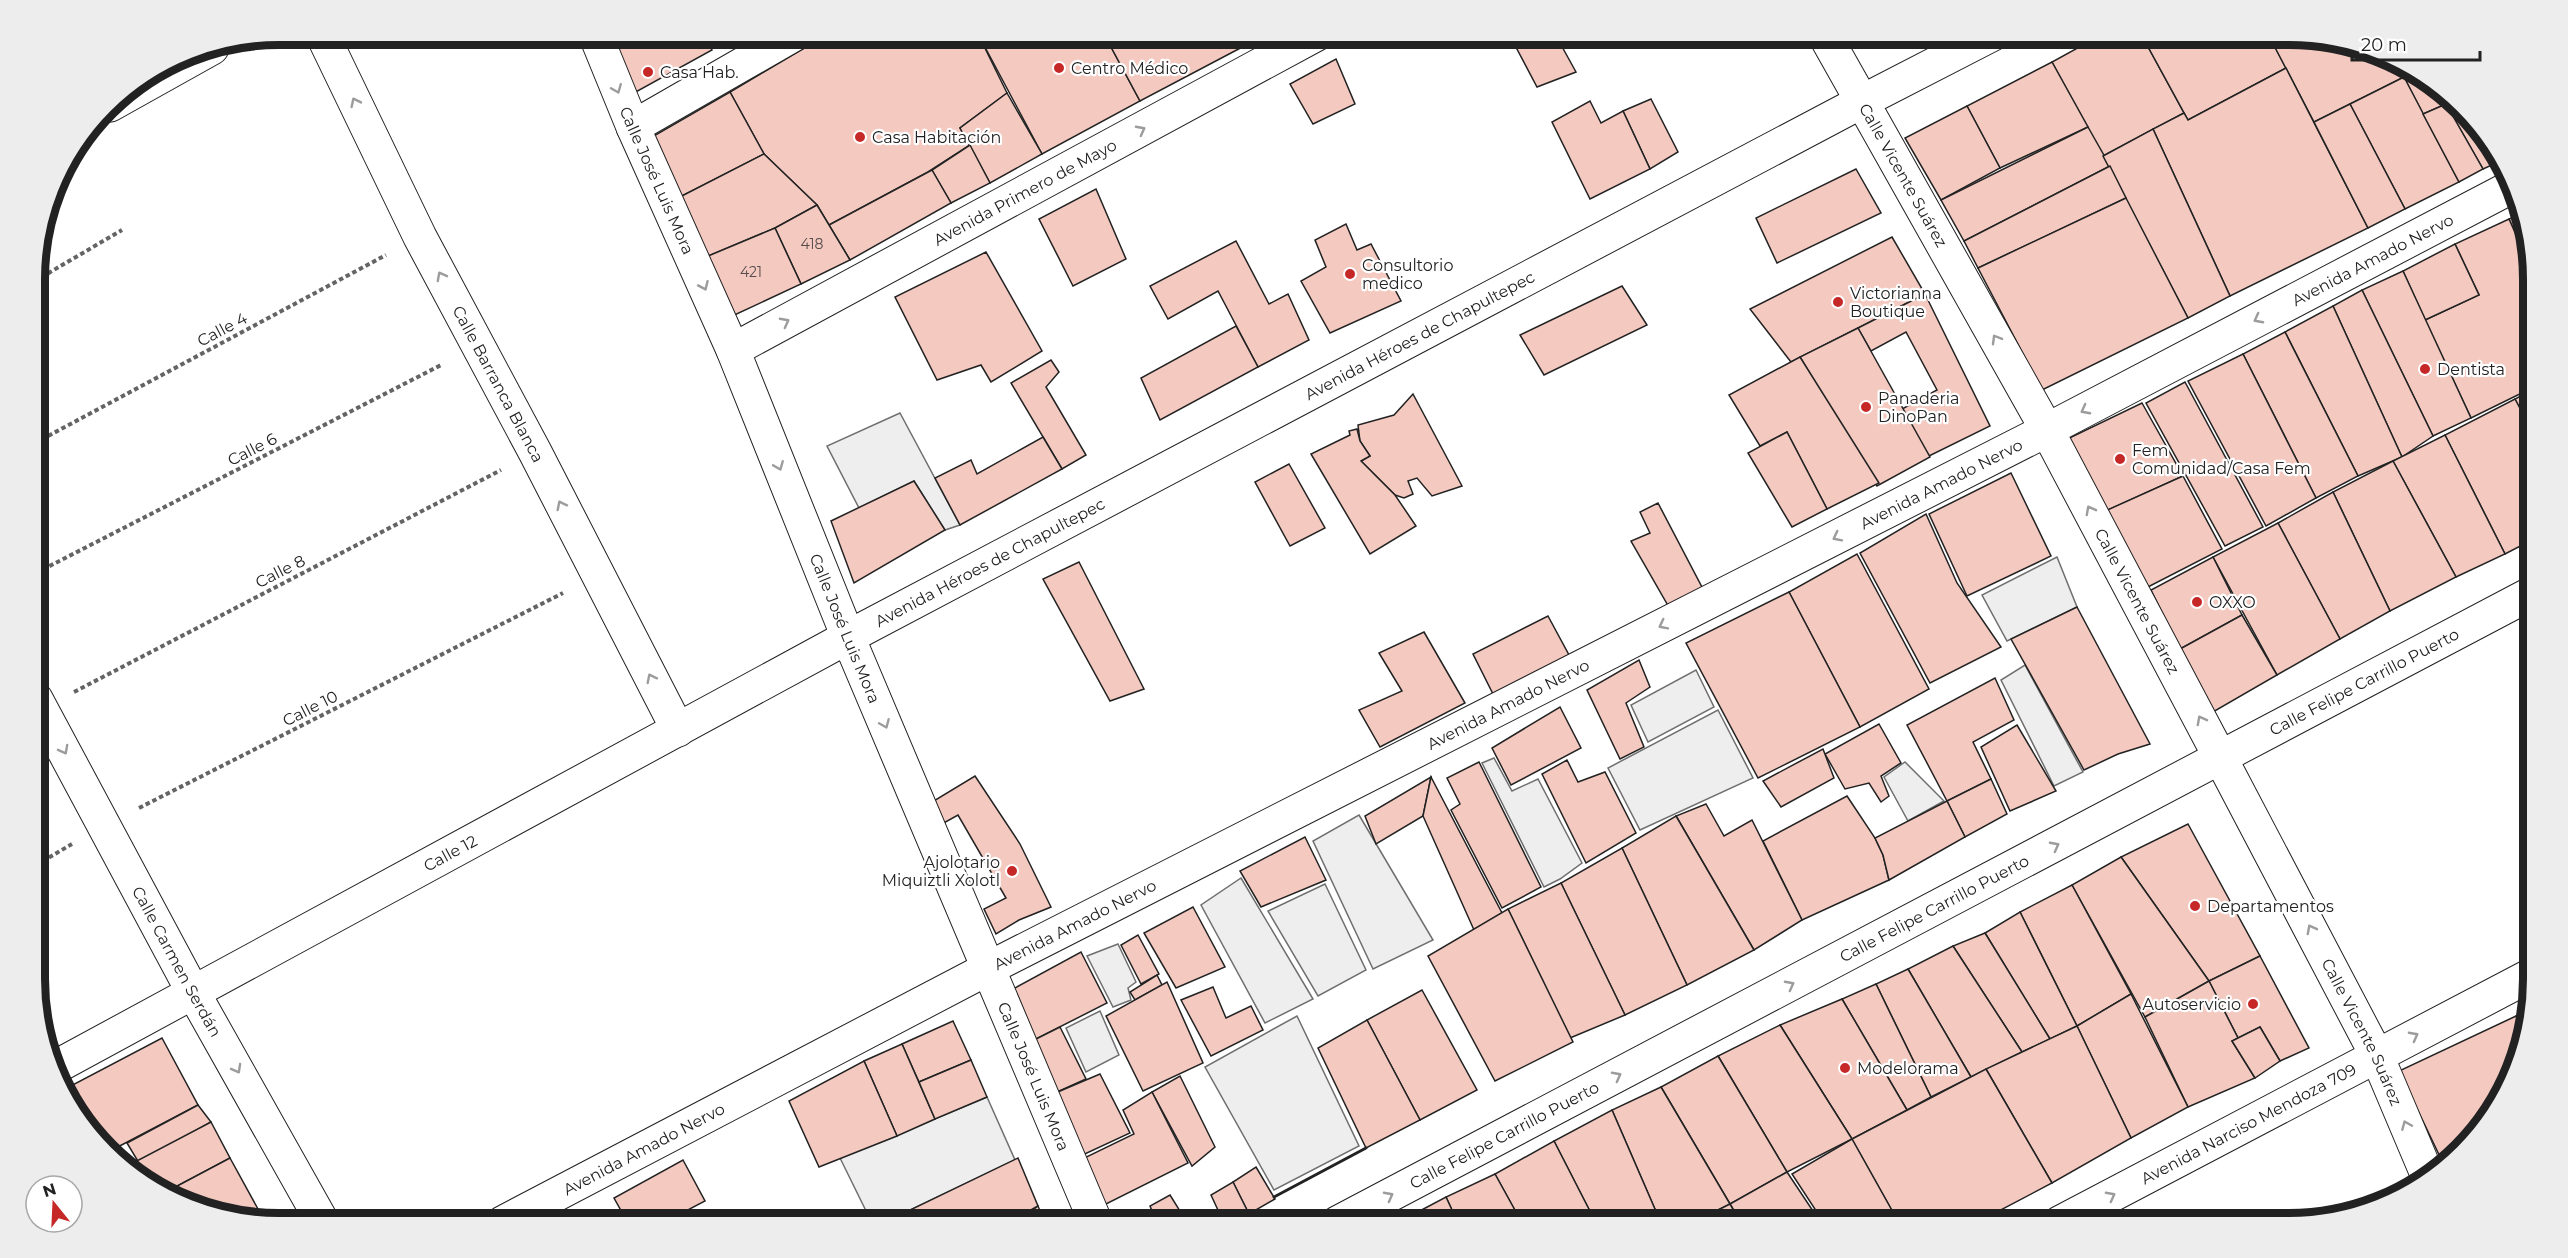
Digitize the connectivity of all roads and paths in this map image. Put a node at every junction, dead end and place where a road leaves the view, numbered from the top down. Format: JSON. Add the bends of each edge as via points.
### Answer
{"nodes":[{"id":1,"x":327,"y":45,"type":"edge"},
{"id":2,"x":599,"y":45,"type":"edge"},
{"id":3,"x":776,"y":45,"type":"edge"},
{"id":4,"x":1297,"y":45,"type":"edge"},
{"id":5,"x":1830,"y":45,"type":"edge"},
{"id":6,"x":1972,"y":45,"type":"edge"},
{"id":7,"x":1861,"y":102,"type":"junction"},
{"id":8,"x":633,"y":127,"type":"junction"},
{"id":9,"x":2505,"y":190,"type":"edge"},
{"id":10,"x":122,"y":230,"type":"dead end"},
{"id":11,"x":420,"y":237,"type":"junction"},
{"id":12,"x":45,"y":275,"type":"edge"},
{"id":13,"x":478,"y":346,"type":"junction"},
{"id":14,"x":733,"y":350,"type":"junction"},
{"id":15,"x":2047,"y":430,"type":"junction"},
{"id":16,"x":45,"y":438,"type":"edge"},
{"id":17,"x":535,"y":452,"type":"junction"},
{"id":18,"x":45,"y":568,"type":"edge"},
{"id":19,"x":597,"y":575,"type":"junction"},
{"id":20,"x":2523,"y":598,"type":"edge"},
{"id":21,"x":848,"y":638,"type":"junction"},
{"id":22,"x":45,"y":701,"type":"edge"},
{"id":23,"x":45,"y":715,"type":"edge"},
{"id":24,"x":678,"y":730,"type":"junction"},
{"id":25,"x":2221,"y":759,"type":"junction"},
{"id":26,"x":104,"y":826,"type":"junction"},
{"id":27,"x":45,"y":860,"type":"edge"},
{"id":28,"x":989,"y":968,"type":"junction"},
{"id":29,"x":2523,"y":980,"type":"edge"},
{"id":30,"x":193,"y":992,"type":"junction"},
{"id":31,"x":2377,"y":1056,"type":"junction"},
{"id":32,"x":61,"y":1064,"type":"edge"},
{"id":33,"x":2425,"y":1170,"type":"edge"},
{"id":34,"x":317,"y":1213,"type":"edge"},
{"id":35,"x":521,"y":1213,"type":"edge"},
{"id":36,"x":1092,"y":1213,"type":"edge"},
{"id":37,"x":1356,"y":1213,"type":"edge"},
{"id":38,"x":2078,"y":1213,"type":"edge"}],
"edges":[{"from":11,"to":1,"type":"street","name":"Calle Barranca Blanca","one_way":true},
{"from":2,"to":8,"type":"street","name":"Calle José Luis Mora","one_way":true},
{"from":3,"to":8,"type":"street"},
{"from":14,"to":4,"type":"street","name":"Avenida Primero de Mayo","one_way":true},
{"from":5,"to":7,"type":"street","name":"Calle Vicente Suárez"},
{"from":6,"to":7,"type":"street","name":"Avenida Héroes de Chapultepec"},
{"from":15,"to":7,"type":"street","name":"Calle Vicente Suárez","one_way":true},
{"from":7,"to":21,"type":"street","name":"Avenida Héroes de Chapultepec"},
{"from":8,"to":14,"type":"street","name":"Calle José Luis Mora","one_way":true},
{"from":9,"to":15,"type":"street","name":"Avenida Amado Nervo","one_way":true},
{"from":10,"to":12,"type":"path"},
{"from":13,"to":11,"type":"street","name":"Calle Barranca Blanca","one_way":true},
{"from":11,"to":16,"type":"path","name":"Calle 4"},
{"from":13,"to":17,"type":"street","name":"Calle Barranca Blanca"},
{"from":13,"to":18,"type":"path","name":"Calle 6"},
{"from":14,"to":21,"type":"street","name":"Calle José Luis Mora","one_way":true},
{"from":25,"to":15,"type":"street","name":"Calle Vicente Suárez","one_way":true},
{"from":15,"to":28,"type":"street","name":"Avenida Amado Nervo","one_way":true},
{"from":19,"to":17,"type":"street","name":"Calle Barranca Blanca","one_way":true},
{"from":17,"to":22,"type":"path","name":"Calle 8"},
{"from":24,"to":19,"type":"street","name":"Calle Barranca Blanca","one_way":true},
{"from":19,"to":26,"type":"path","name":"Calle 10"},
{"from":20,"to":25,"type":"street","name":"Calle Felipe Carrillo Puerto"},
{"from":21,"to":24,"type":"street","name":"Calle 12"},
{"from":21,"to":28,"type":"street","name":"Calle José Luis Mora","one_way":true},
{"from":23,"to":26,"type":"street","name":"Calle Carmen Serdán","one_way":true},
{"from":24,"to":30,"type":"street","name":"Calle 12"},
{"from":31,"to":25,"type":"street","name":"Calle Vicente Suárez","one_way":true},
{"from":37,"to":25,"type":"street","name":"Calle Felipe Carrillo Puerto","one_way":true},
{"from":26,"to":27,"type":"path","name":"Calle 10"},
{"from":26,"to":30,"type":"street","name":"Calle Carmen Serdán"},
{"from":28,"to":35,"type":"street","name":"Avenida Amado Nervo"},
{"from":28,"to":36,"type":"street","name":"Calle José Luis Mora"},
{"from":31,"to":29,"type":"street","name":"Avenida Narciso Mendoza 709","one_way":true},
{"from":30,"to":32,"type":"street","name":"Calle 12"},
{"from":30,"to":34,"type":"street","name":"Calle Carmen Serdán","one_way":true},
{"from":33,"to":31,"type":"street","name":"Calle Vicente Suárez","one_way":true},
{"from":38,"to":31,"type":"street","name":"Avenida Narciso Mendoza 709","one_way":true}]}
